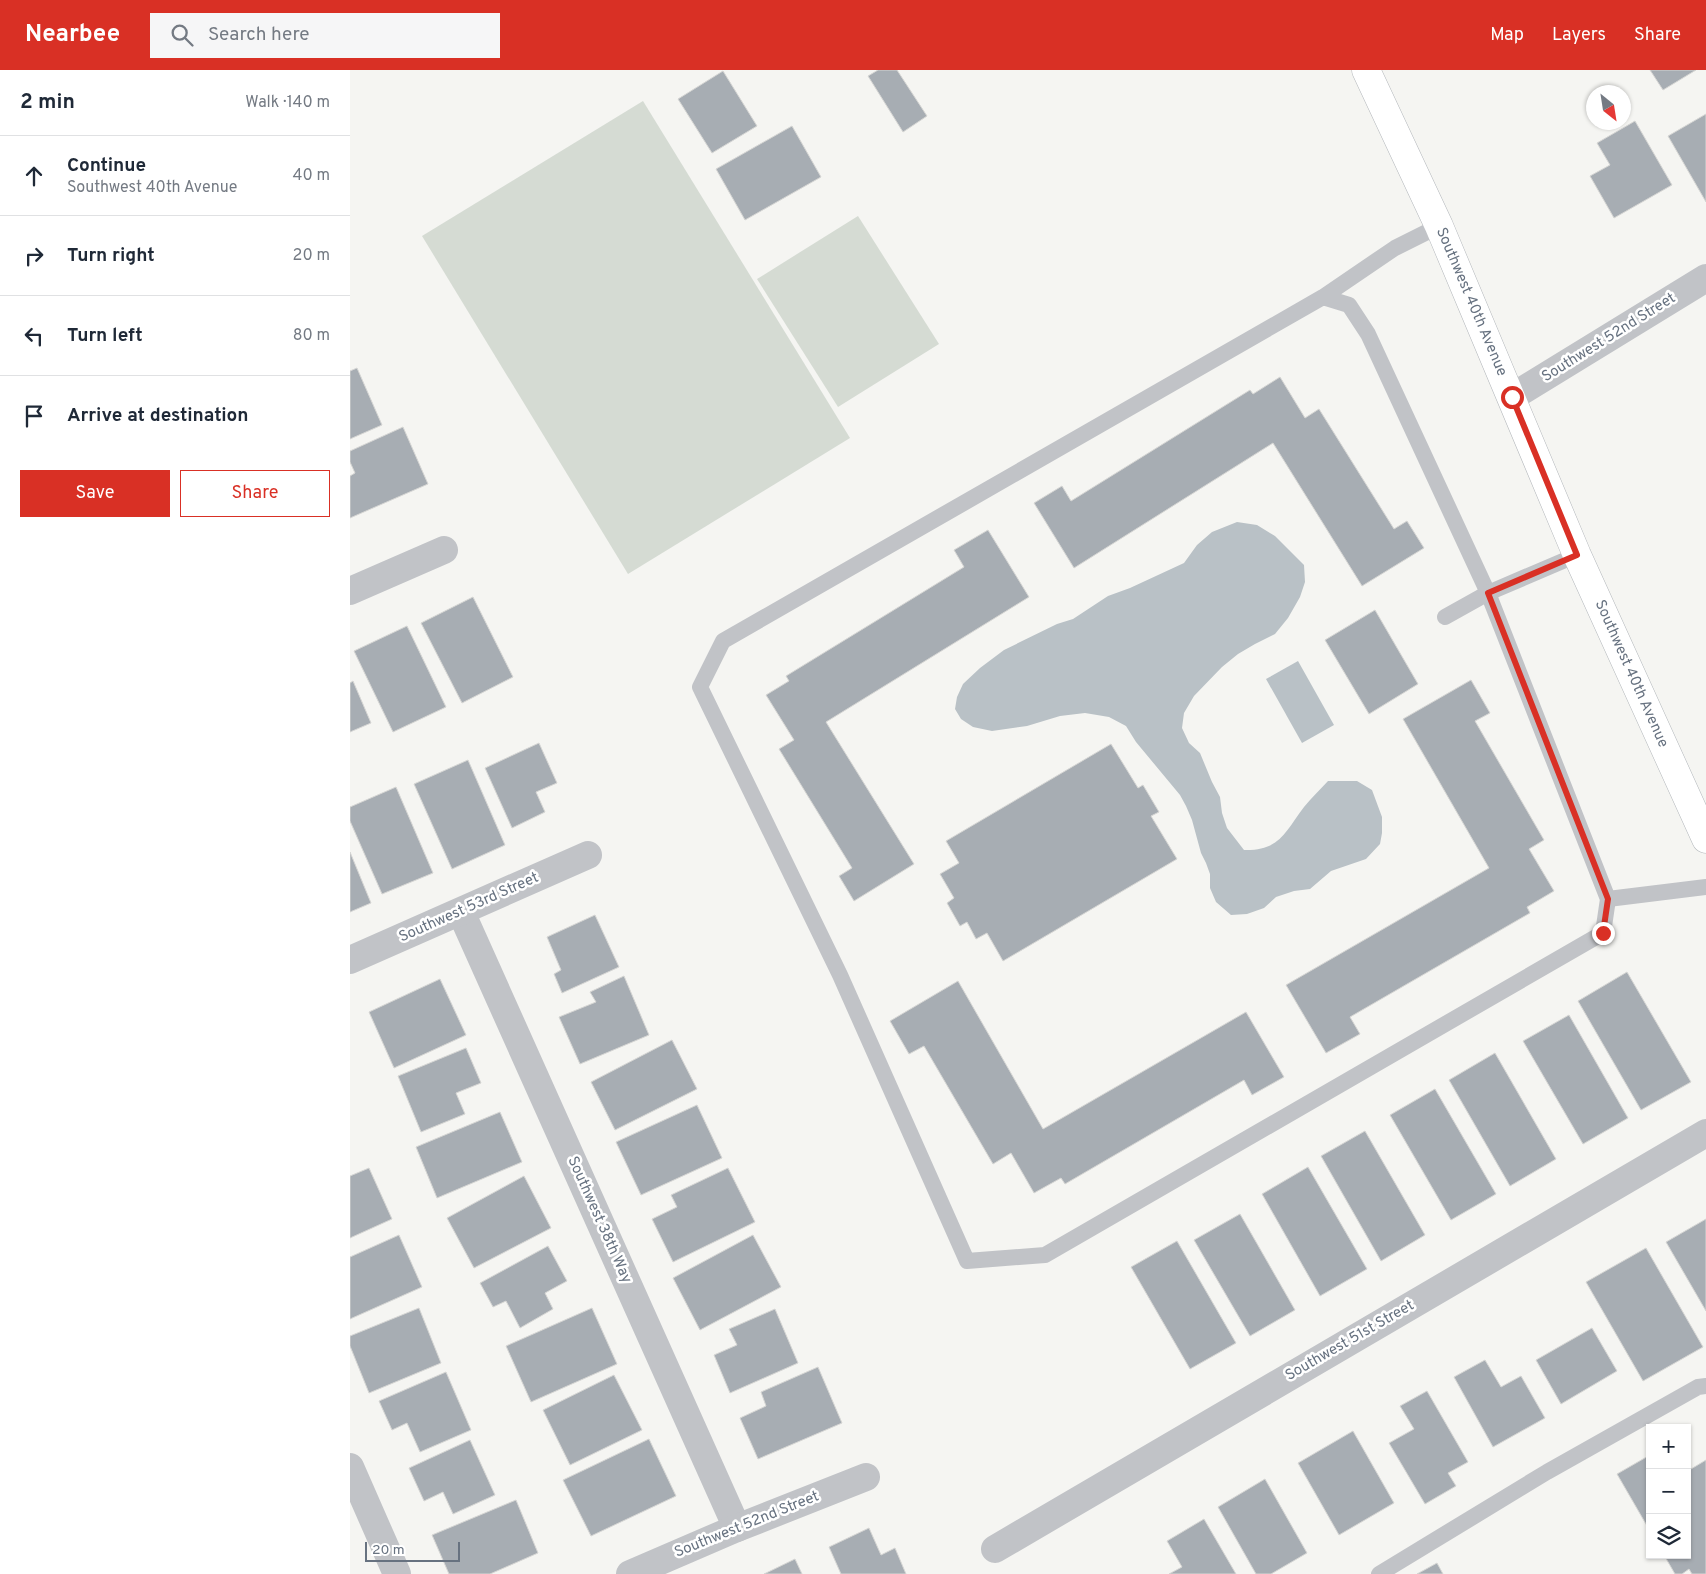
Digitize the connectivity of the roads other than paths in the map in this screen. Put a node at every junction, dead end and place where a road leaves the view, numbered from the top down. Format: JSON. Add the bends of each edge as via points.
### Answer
{"nodes":[{"id":1,"x":1366,"y":70,"type":"edge"},
{"id":2,"x":1439,"y":226,"type":"junction"},
{"id":3,"x":1706,"y":278,"type":"edge"},
{"id":4,"x":1323,"y":297,"type":"junction"},
{"id":5,"x":1512,"y":397,"type":"junction"},
{"id":6,"x":444,"y":550,"type":"dead end"},
{"id":7,"x":1577,"y":555,"type":"junction"},
{"id":8,"x":350,"y":591,"type":"edge"},
{"id":9,"x":1488,"y":593,"type":"junction"},
{"id":10,"x":1445,"y":617,"type":"dead end"},
{"id":11,"x":1706,"y":839,"type":"edge"},
{"id":12,"x":588,"y":856,"type":"dead end"},
{"id":13,"x":1706,"y":886,"type":"edge"},
{"id":14,"x":1608,"y":899,"type":"junction"},
{"id":15,"x":461,"y":912,"type":"junction"},
{"id":16,"x":350,"y":960,"type":"edge"},
{"id":17,"x":1706,"y":1133,"type":"edge"},
{"id":18,"x":1706,"y":1386,"type":"edge"},
{"id":19,"x":350,"y":1467,"type":"edge"},
{"id":20,"x":866,"y":1477,"type":"dead end"},
{"id":21,"x":737,"y":1528,"type":"junction"},
{"id":22,"x":995,"y":1549,"type":"dead end"},
{"id":23,"x":397,"y":1574,"type":"edge"},
{"id":24,"x":630,"y":1574,"type":"edge"},
{"id":25,"x":1379,"y":1574,"type":"edge"}],
"edges":[{"from":1,"to":2,"type":"street","name":"Southwest 40th Avenue"},
{"from":2,"to":4,"type":"lane","via":[[1395,248]]},
{"from":2,"to":5,"type":"street","name":"Southwest 40th Avenue"},
{"from":3,"to":5,"type":"street","name":"Southwest 52nd Street"},
{"from":4,"to":9,"type":"lane","via":[[1349,305],[1368,334]]},
{"from":4,"to":14,"type":"lane","via":[[723,641],[700,687],[840,975],[966,1261],[1045,1255],[1603,933]]},
{"from":5,"to":7,"type":"street","name":"Southwest 40th Avenue"},
{"from":6,"to":8,"type":"street"},
{"from":7,"to":9,"type":"lane"},
{"from":7,"to":11,"type":"street","name":"Southwest 40th Avenue"},
{"from":9,"to":10,"type":"lane"},
{"from":9,"to":14,"type":"lane"},
{"from":12,"to":15,"type":"street","name":"Southwest 53rd Street"},
{"from":13,"to":14,"type":"lane"},
{"from":15,"to":16,"type":"street","name":"Southwest 53rd Street"},
{"from":15,"to":21,"type":"street","name":"Southwest 38th Way"},
{"from":17,"to":22,"type":"street","name":"Southwest 51st Street"},
{"from":18,"to":25,"type":"lane","via":[[1698,1387],[1547,1472]]},
{"from":19,"to":23,"type":"street"},
{"from":20,"to":21,"type":"street","name":"Southwest 52nd Street"},
{"from":21,"to":24,"type":"street","name":"Southwest 52nd Street"}]}
